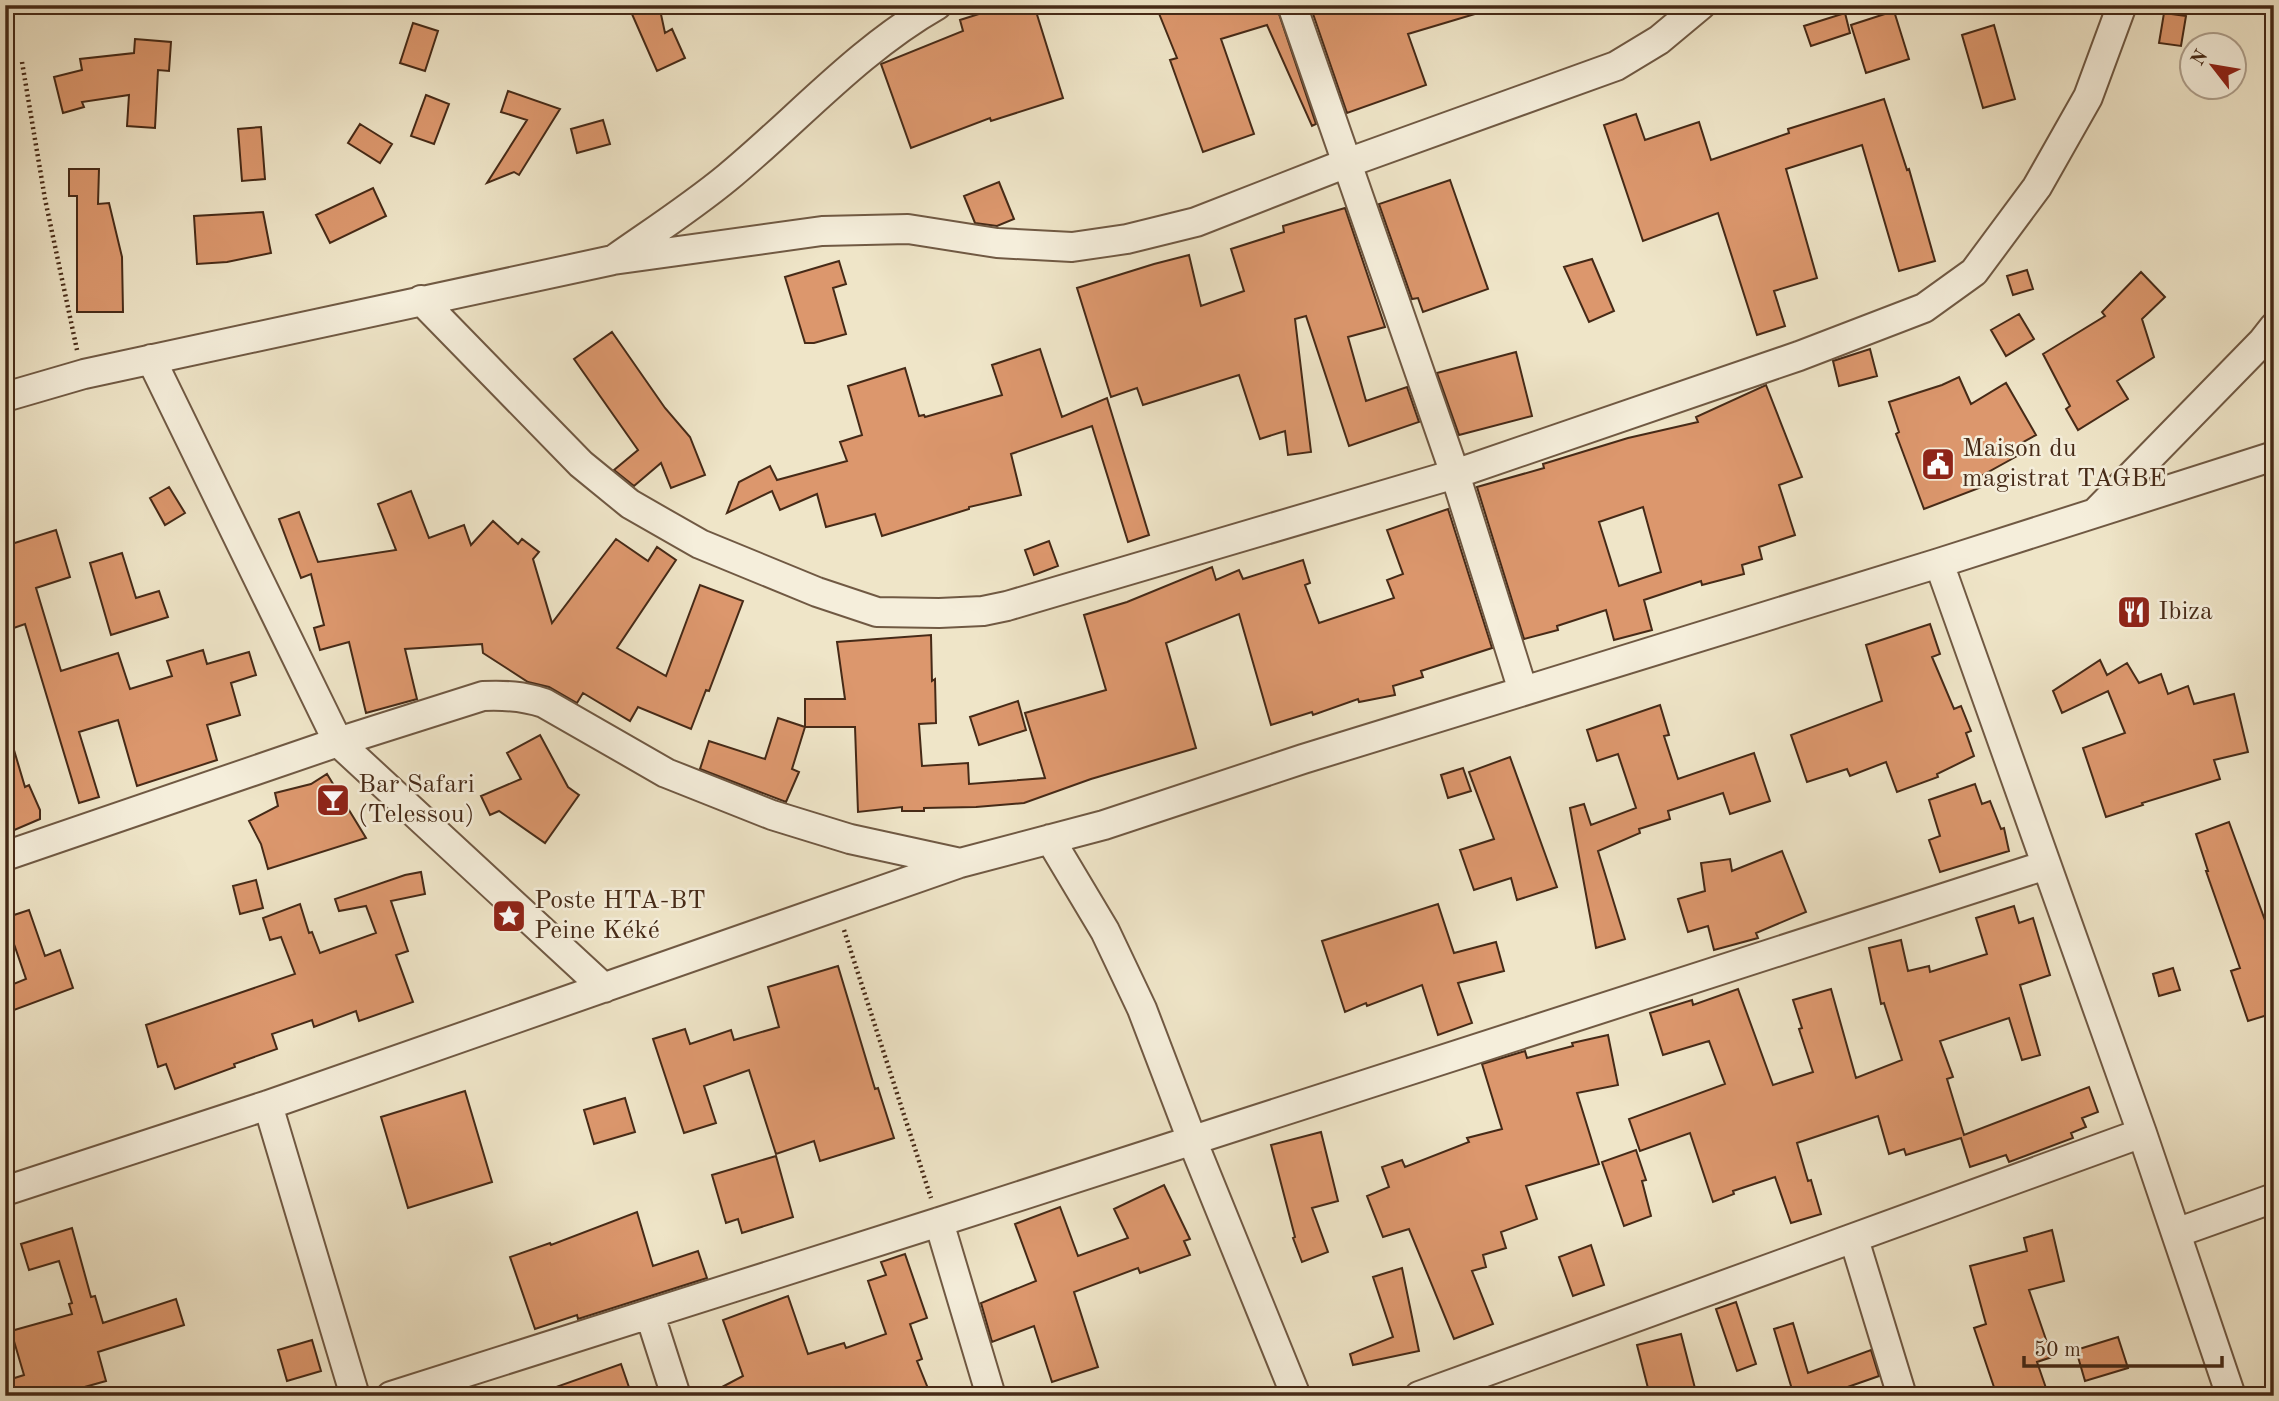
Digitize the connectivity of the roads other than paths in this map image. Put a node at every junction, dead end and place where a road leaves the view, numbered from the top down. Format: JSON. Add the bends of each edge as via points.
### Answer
{"nodes":[{"id":1,"x":937,"y":5,"type":"edge"},
{"id":2,"x":1292,"y":5,"type":"edge"},
{"id":3,"x":1701,"y":5,"type":"edge"},
{"id":4,"x":2122,"y":5,"type":"edge"},
{"id":5,"x":1347,"y":163,"type":"junction"},
{"id":6,"x":613,"y":260,"type":"junction"},
{"id":7,"x":421,"y":300,"type":"junction"},
{"id":8,"x":2274,"y":327,"type":"edge"},
{"id":9,"x":151,"y":359,"type":"junction"},
{"id":10,"x":5,"y":397,"type":"edge"},
{"id":11,"x":2274,"y":456,"type":"edge"},
{"id":12,"x":1455,"y":474,"type":"junction"},
{"id":13,"x":2095,"y":513,"type":"junction"},
{"id":14,"x":1939,"y":563,"type":"junction"},
{"id":15,"x":1523,"y":691,"type":"junction"},
{"id":16,"x":338,"y":742,"type":"junction"},
{"id":17,"x":1050,"y":839,"type":"junction"},
{"id":18,"x":5,"y":856,"type":"edge"},
{"id":19,"x":960,"y":863,"type":"junction"},
{"id":20,"x":2046,"y":865,"type":"junction"},
{"id":21,"x":604,"y":988,"type":"junction"},
{"id":22,"x":268,"y":1105,"type":"junction"},
{"id":23,"x":2142,"y":1133,"type":"junction"},
{"id":24,"x":1192,"y":1140,"type":"junction"},
{"id":25,"x":5,"y":1191,"type":"edge"},
{"id":26,"x":2274,"y":1198,"type":"edge"},
{"id":27,"x":939,"y":1223,"type":"junction"},
{"id":28,"x":2176,"y":1233,"type":"junction"},
{"id":29,"x":1854,"y":1239,"type":"junction"},
{"id":30,"x":650,"y":1315,"type":"junction"},
{"id":31,"x":355,"y":1396,"type":"edge"},
{"id":32,"x":391,"y":1396,"type":"edge"},
{"id":33,"x":676,"y":1396,"type":"edge"},
{"id":34,"x":991,"y":1396,"type":"edge"},
{"id":35,"x":1296,"y":1396,"type":"edge"},
{"id":36,"x":1419,"y":1396,"type":"edge"},
{"id":37,"x":1902,"y":1396,"type":"edge"},
{"id":38,"x":2231,"y":1396,"type":"edge"}],
"edges":[{"from":1,"to":6,"type":"street","via":[[883,41],[726,179]]},
{"from":2,"to":5,"type":"street"},
{"from":3,"to":5,"type":"street","via":[[1659,40],[1616,66]]},
{"from":4,"to":12,"type":"street","via":[[2088,97],[2037,187],[1974,272],[1924,308],[1799,356]]},
{"from":5,"to":6,"type":"street","via":[[1196,222],[1072,247],[997,243],[908,229],[822,231]]},
{"from":5,"to":12,"type":"street"},
{"from":6,"to":7,"type":"street"},
{"from":7,"to":9,"type":"street"},
{"from":7,"to":12,"type":"street","via":[[581,464],[630,504],[700,544],[877,612],[984,611],[1007,606]]},
{"from":8,"to":13,"type":"street"},
{"from":9,"to":10,"type":"street"},
{"from":9,"to":16,"type":"street"},
{"from":11,"to":13,"type":"street"},
{"from":12,"to":15,"type":"street"},
{"from":13,"to":14,"type":"street"},
{"from":14,"to":15,"type":"street"},
{"from":14,"to":20,"type":"street"},
{"from":15,"to":17,"type":"street"},
{"from":16,"to":18,"type":"street"},
{"from":16,"to":19,"type":"street","via":[[483,696],[525,697],[544,703],[666,773],[772,815],[850,839]]},
{"from":16,"to":21,"type":"street"},
{"from":17,"to":19,"type":"street"},
{"from":17,"to":24,"type":"street","via":[[1125,972]]},
{"from":19,"to":21,"type":"street"},
{"from":20,"to":23,"type":"street"},
{"from":20,"to":24,"type":"street"},
{"from":21,"to":22,"type":"street"},
{"from":22,"to":25,"type":"street"},
{"from":22,"to":31,"type":"street"},
{"from":23,"to":28,"type":"street"},
{"from":23,"to":29,"type":"street"},
{"from":24,"to":27,"type":"street"},
{"from":24,"to":35,"type":"street"},
{"from":26,"to":28,"type":"street"},
{"from":27,"to":30,"type":"street"},
{"from":27,"to":34,"type":"street"},
{"from":28,"to":38,"type":"street"},
{"from":29,"to":36,"type":"street"},
{"from":29,"to":37,"type":"street"},
{"from":30,"to":32,"type":"street"},
{"from":30,"to":33,"type":"street"}]}
